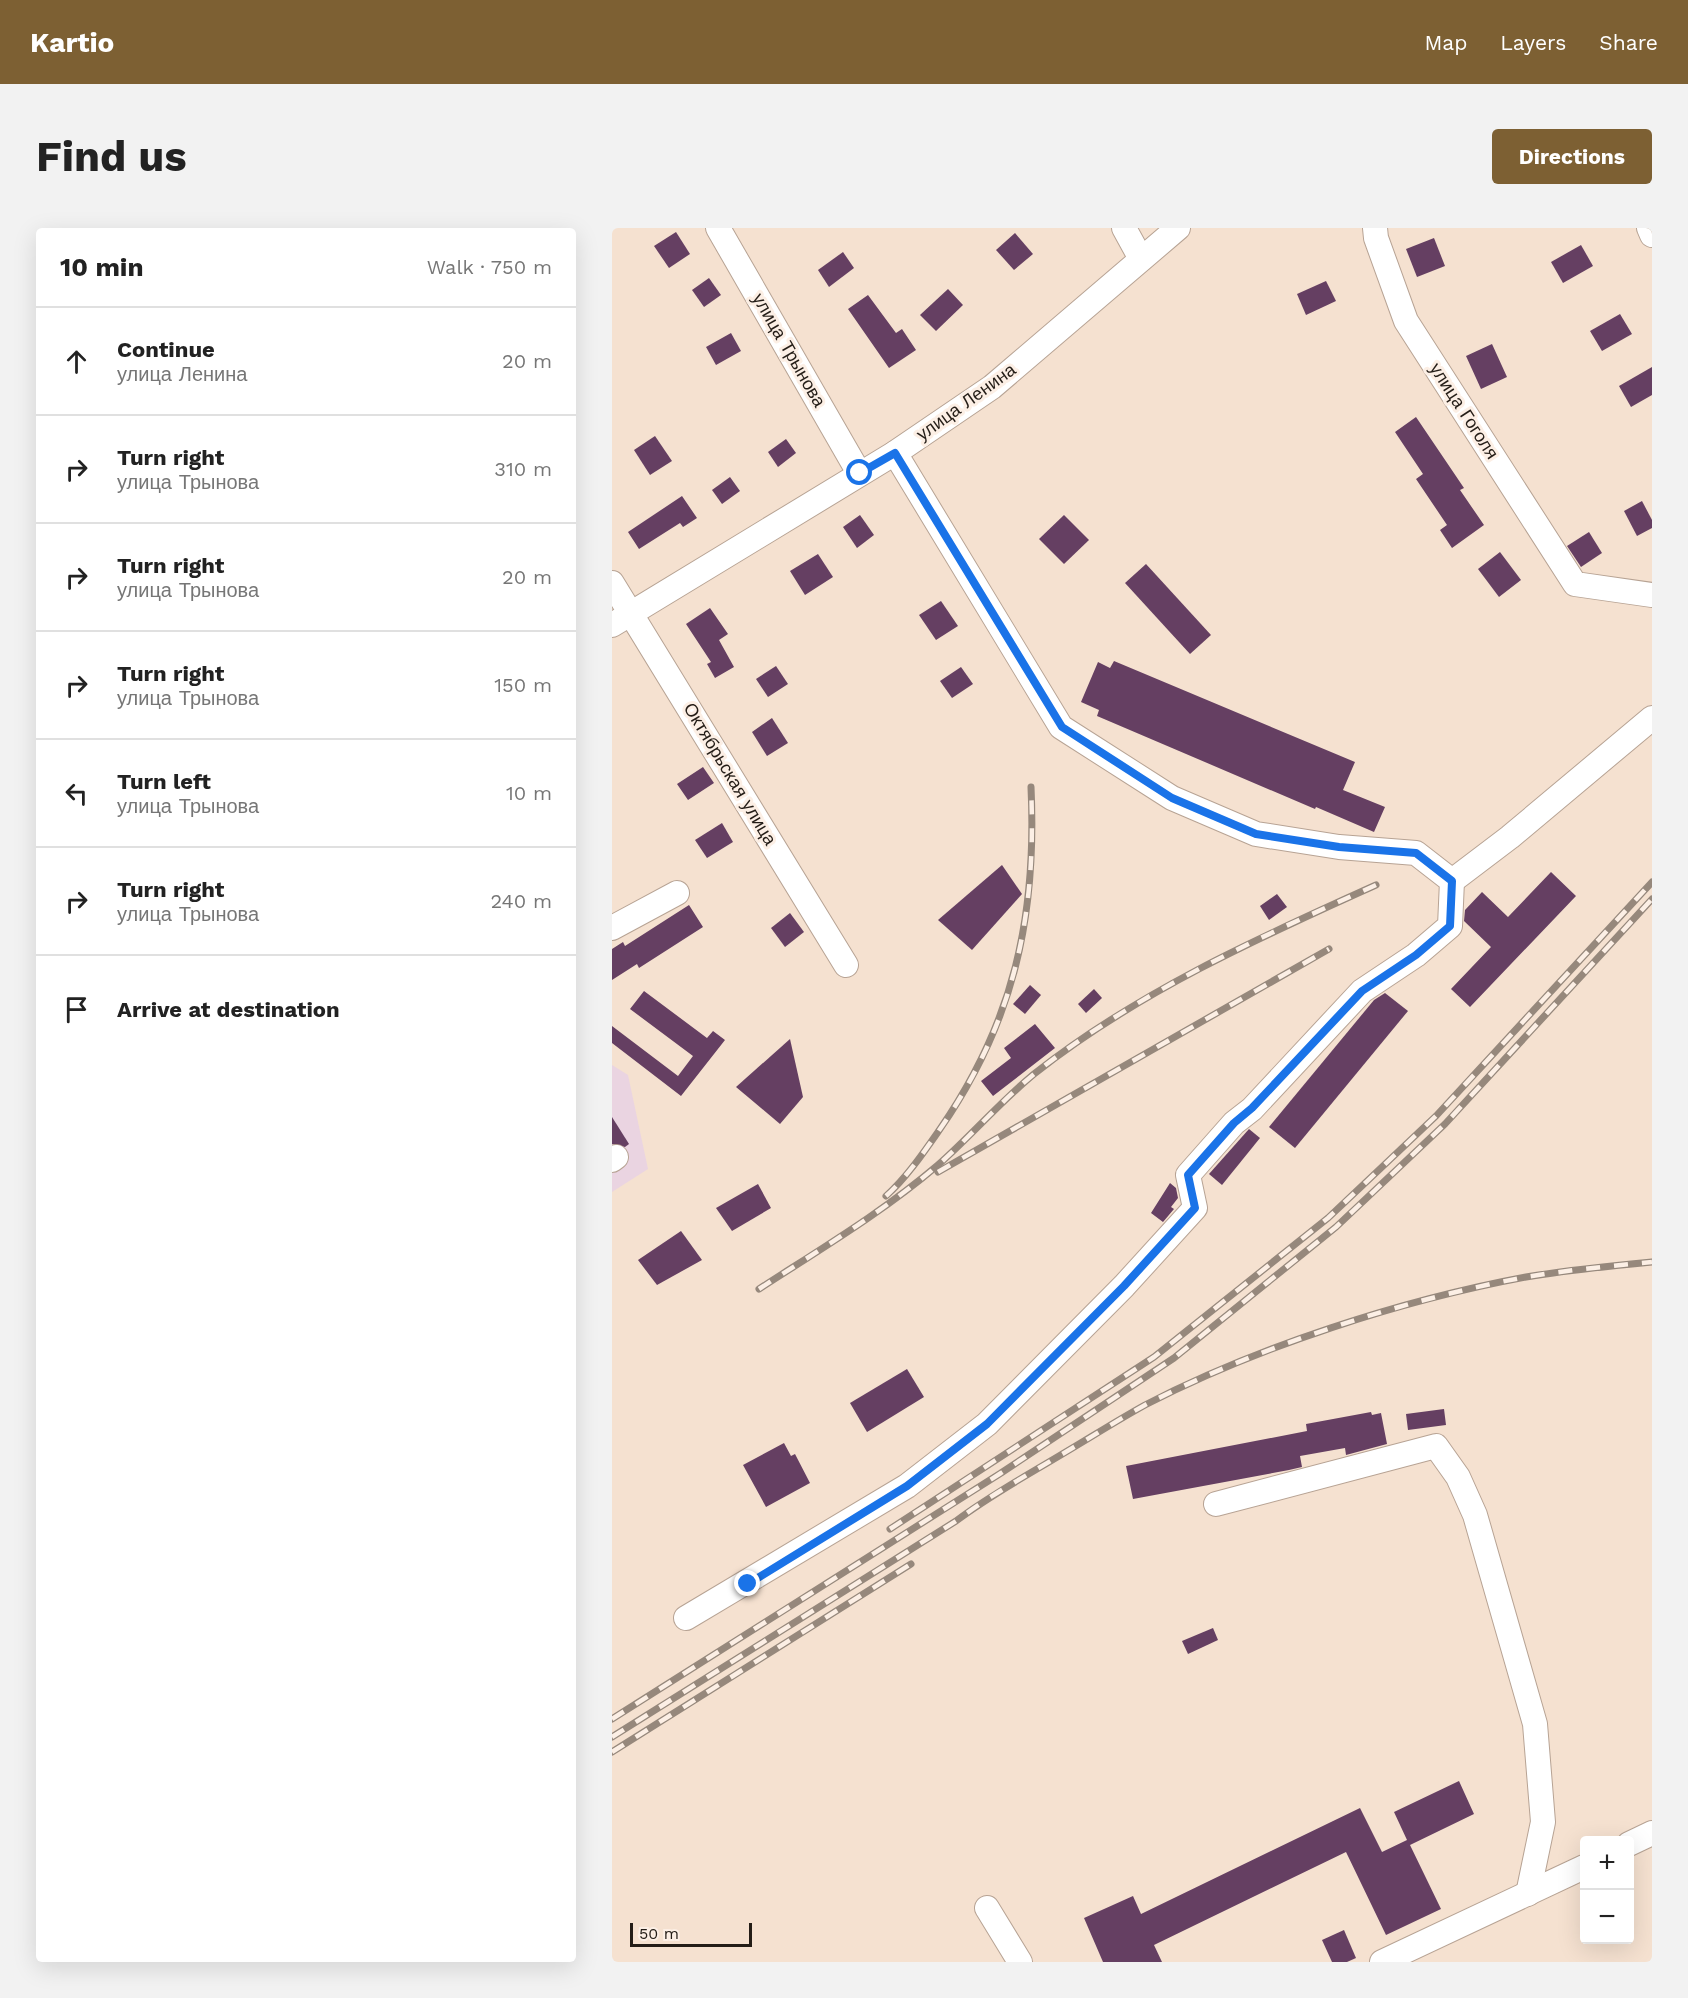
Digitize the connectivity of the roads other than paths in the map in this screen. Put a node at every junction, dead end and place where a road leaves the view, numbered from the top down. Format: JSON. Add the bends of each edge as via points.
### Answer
{"nodes":[{"id":1,"x":718,"y":228,"type":"edge"},
{"id":2,"x":1124,"y":228,"type":"edge"},
{"id":3,"x":1178,"y":228,"type":"edge"},
{"id":4,"x":1375,"y":228,"type":"edge"},
{"id":5,"x":1649,"y":228,"type":"edge"},
{"id":6,"x":1652,"y":235,"type":"edge"},
{"id":7,"x":1141,"y":259,"type":"junction"},
{"id":8,"x":895,"y":453,"type":"junction"},
{"id":9,"x":860,"y":473,"type":"junction"},
{"id":10,"x":612,"y":583,"type":"edge"},
{"id":11,"x":1652,"y":595,"type":"edge"},
{"id":12,"x":622,"y":619,"type":"edge"},
{"id":13,"x":1652,"y":718,"type":"edge"},
{"id":14,"x":1452,"y":881,"type":"junction"},
{"id":15,"x":677,"y":893,"type":"dead end"},
{"id":16,"x":612,"y":928,"type":"edge"},
{"id":17,"x":846,"y":965,"type":"dead end"},
{"id":18,"x":1216,"y":1504,"type":"dead end"},
{"id":19,"x":686,"y":1618,"type":"dead end"},
{"id":20,"x":1652,"y":1833,"type":"edge"},
{"id":21,"x":1634,"y":1842,"type":"edge"},
{"id":22,"x":1580,"y":1869,"type":"edge"},
{"id":23,"x":1527,"y":1894,"type":"junction"},
{"id":24,"x":987,"y":1908,"type":"dead end"},
{"id":25,"x":1020,"y":1962,"type":"edge"},
{"id":26,"x":1382,"y":1962,"type":"edge"}],
"edges":[{"from":1,"to":9,"type":"street","name":"улица Трынова"},
{"from":2,"to":7,"type":"street"},
{"from":3,"to":7,"type":"street","name":"улица Ленина"},
{"from":4,"to":11,"type":"street","name":"улица Гоголя","via":[[1406,321],[1575,584]]},
{"from":5,"to":6,"type":"street"},
{"from":7,"to":8,"type":"street","name":"улица Ленина","via":[[992,387]]},
{"from":8,"to":9,"type":"street","name":"улица Ленина"},
{"from":8,"to":14,"type":"street","via":[[1062,727],[1172,798],[1256,834],[1339,847],[1416,853]]},
{"from":9,"to":12,"type":"street","name":"улица Ленина"},
{"from":10,"to":12,"type":"street","name":"Октябрьская улица"},
{"from":12,"to":17,"type":"street","name":"Октябрьская улица"},
{"from":13,"to":14,"type":"street"},
{"from":14,"to":19,"type":"street","via":[[1450,926],[1416,955],[1362,991],[1234,1123],[1188,1175],[1195,1208],[987,1424],[907,1486]]},
{"from":15,"to":16,"type":"street"},
{"from":18,"to":23,"type":"street","via":[[1436,1446],[1458,1477],[1475,1515],[1534,1724],[1543,1822]]},
{"from":20,"to":21,"type":"street"},
{"from":22,"to":23,"type":"street"},
{"from":23,"to":26,"type":"street"},
{"from":24,"to":25,"type":"street"}]}
